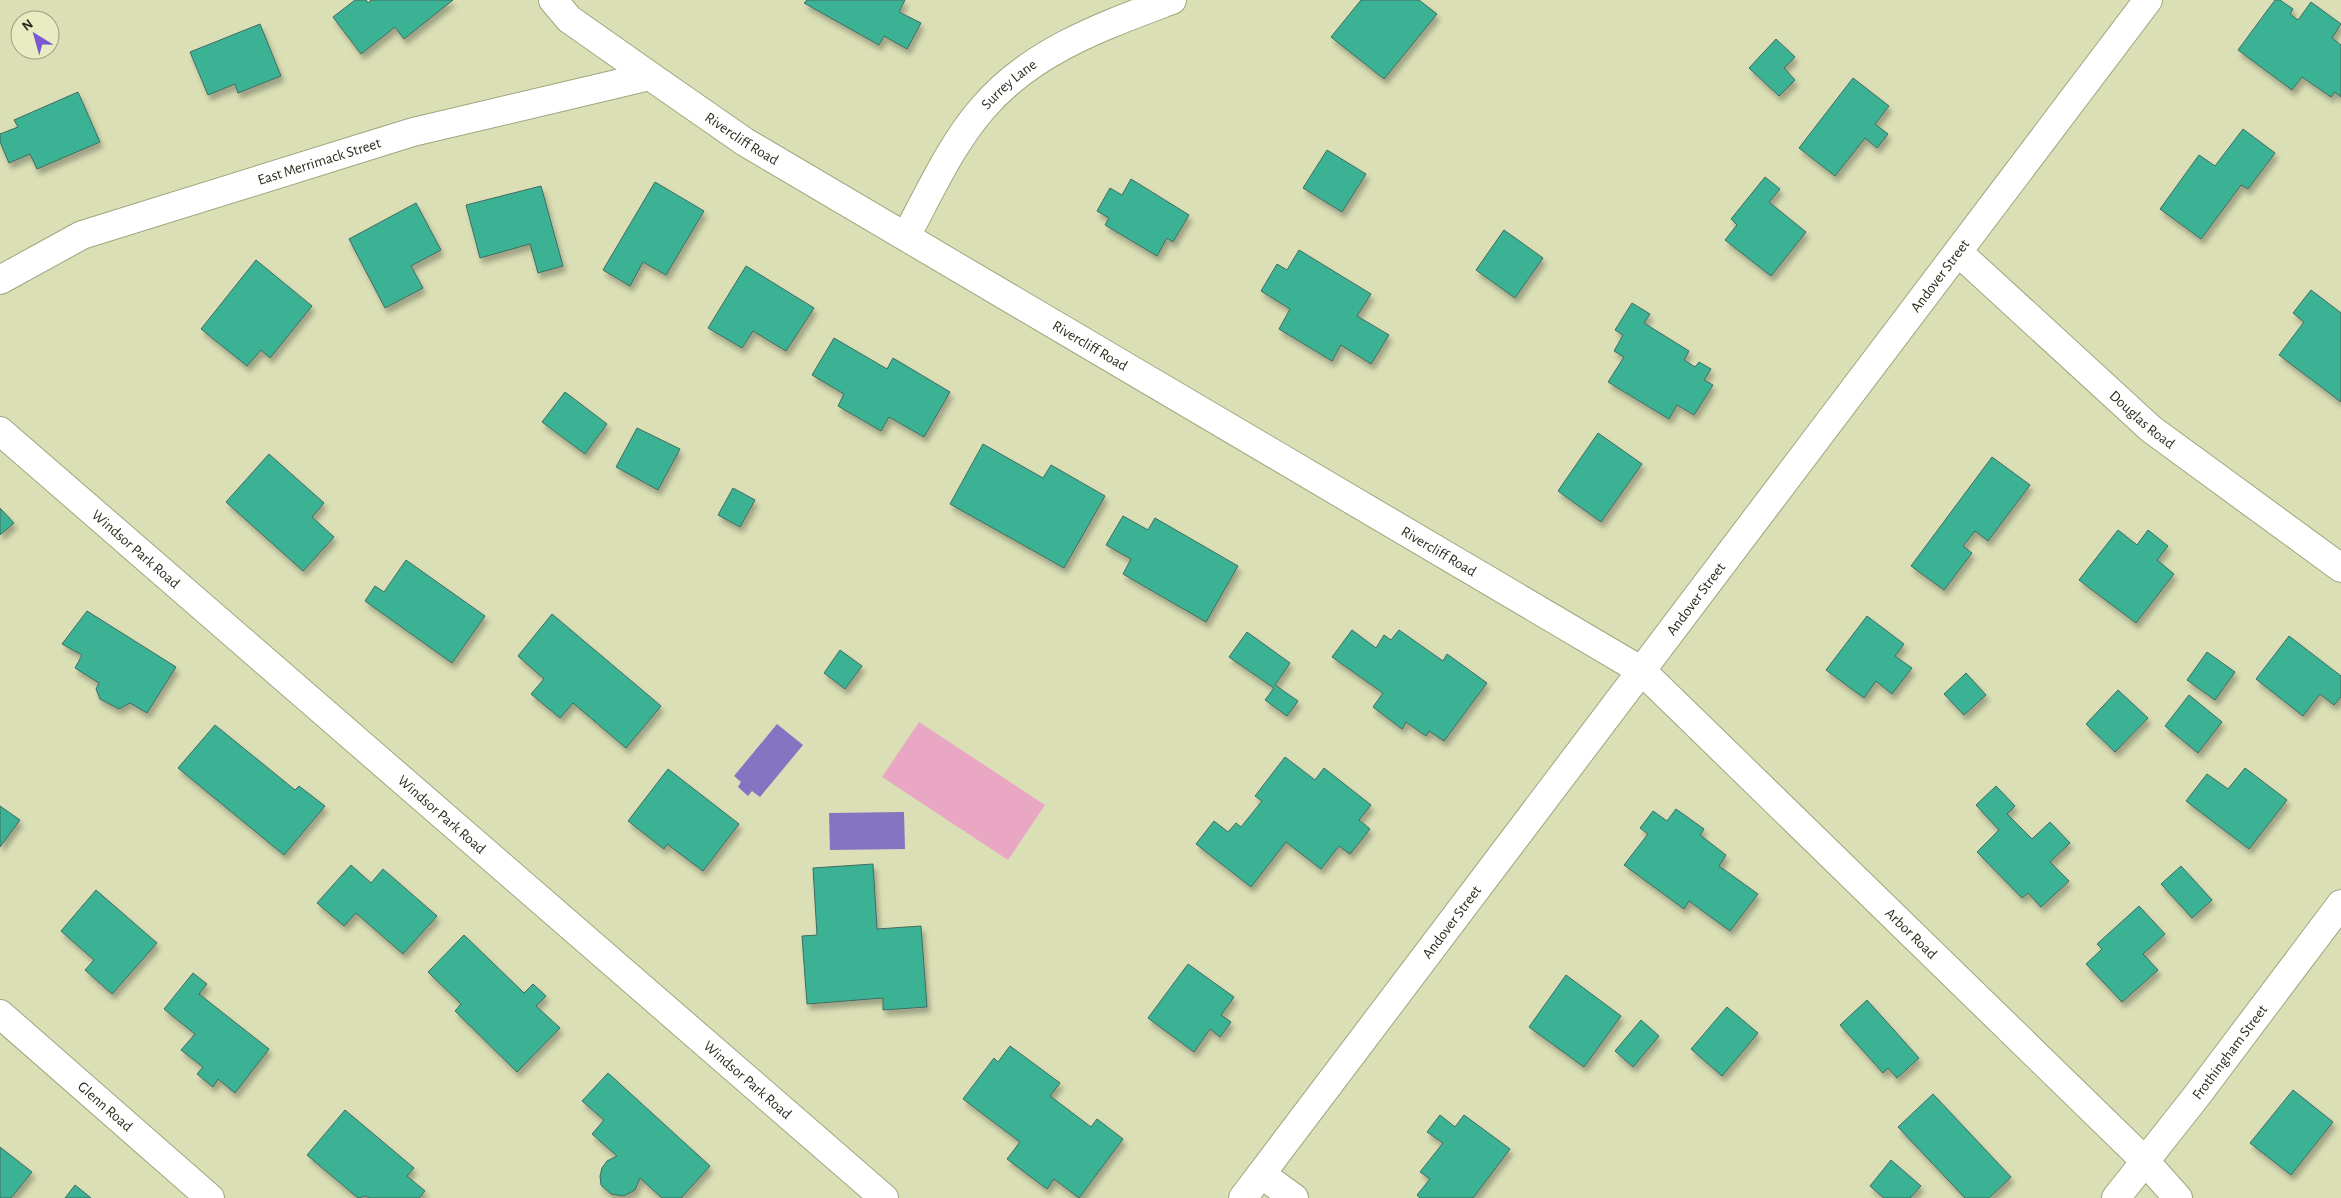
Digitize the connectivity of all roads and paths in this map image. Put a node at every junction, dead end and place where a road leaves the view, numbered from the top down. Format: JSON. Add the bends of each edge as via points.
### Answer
{"nodes":[{"id":1,"x":553,"y":0,"type":"edge"},
{"id":2,"x":1172,"y":0,"type":"edge"},
{"id":3,"x":2148,"y":0,"type":"edge"},
{"id":4,"x":650,"y":76,"type":"junction"},
{"id":5,"x":906,"y":236,"type":"junction"},
{"id":6,"x":1958,"y":252,"type":"junction"},
{"id":7,"x":0,"y":280,"type":"edge"},
{"id":8,"x":0,"y":431,"type":"edge"},
{"id":9,"x":2341,"y":568,"type":"edge"},
{"id":10,"x":1642,"y":671,"type":"junction"},
{"id":11,"x":2341,"y":904,"type":"edge"},
{"id":12,"x":0,"y":1014,"type":"edge"},
{"id":13,"x":2145,"y":1161,"type":"junction"},
{"id":14,"x":1261,"y":1174,"type":"junction"},
{"id":15,"x":210,"y":1198,"type":"edge"},
{"id":16,"x":884,"y":1198,"type":"edge"},
{"id":17,"x":1243,"y":1198,"type":"edge"},
{"id":18,"x":1294,"y":1198,"type":"edge"},
{"id":19,"x":2116,"y":1198,"type":"edge"},
{"id":20,"x":2178,"y":1198,"type":"edge"}],
"edges":[{"from":1,"to":4,"type":"street","name":"Rivercliff Road","via":[[569,19]]},
{"from":2,"to":5,"type":"street","name":"Surrey Lane","via":[[1070,42],[1006,84],[961,137]]},
{"from":3,"to":6,"type":"street","name":"Andover Street"},
{"from":4,"to":5,"type":"street","name":"Rivercliff Road","via":[[745,142]]},
{"from":4,"to":7,"type":"street","name":"East Merrimack Street","via":[[413,132],[82,235]]},
{"from":5,"to":10,"type":"street","name":"Rivercliff Road"},
{"from":6,"to":9,"type":"street","name":"Douglas Road","via":[[2152,428]]},
{"from":6,"to":10,"type":"street","name":"Andover Street"},
{"from":8,"to":16,"type":"street","name":"Windsor Park Road"},
{"from":10,"to":13,"type":"street","name":"Arbor Road"},
{"from":10,"to":14,"type":"street","name":"Andover Street"},
{"from":11,"to":13,"type":"street","name":"Frothingham Street"},
{"from":12,"to":15,"type":"street","name":"Glenn Road"},
{"from":13,"to":19,"type":"street","name":"Frothingham Street"},
{"from":13,"to":20,"type":"street","name":"Arbor Road"},
{"from":14,"to":17,"type":"street","name":"Andover Street"},
{"from":14,"to":18,"type":"street"}]}
